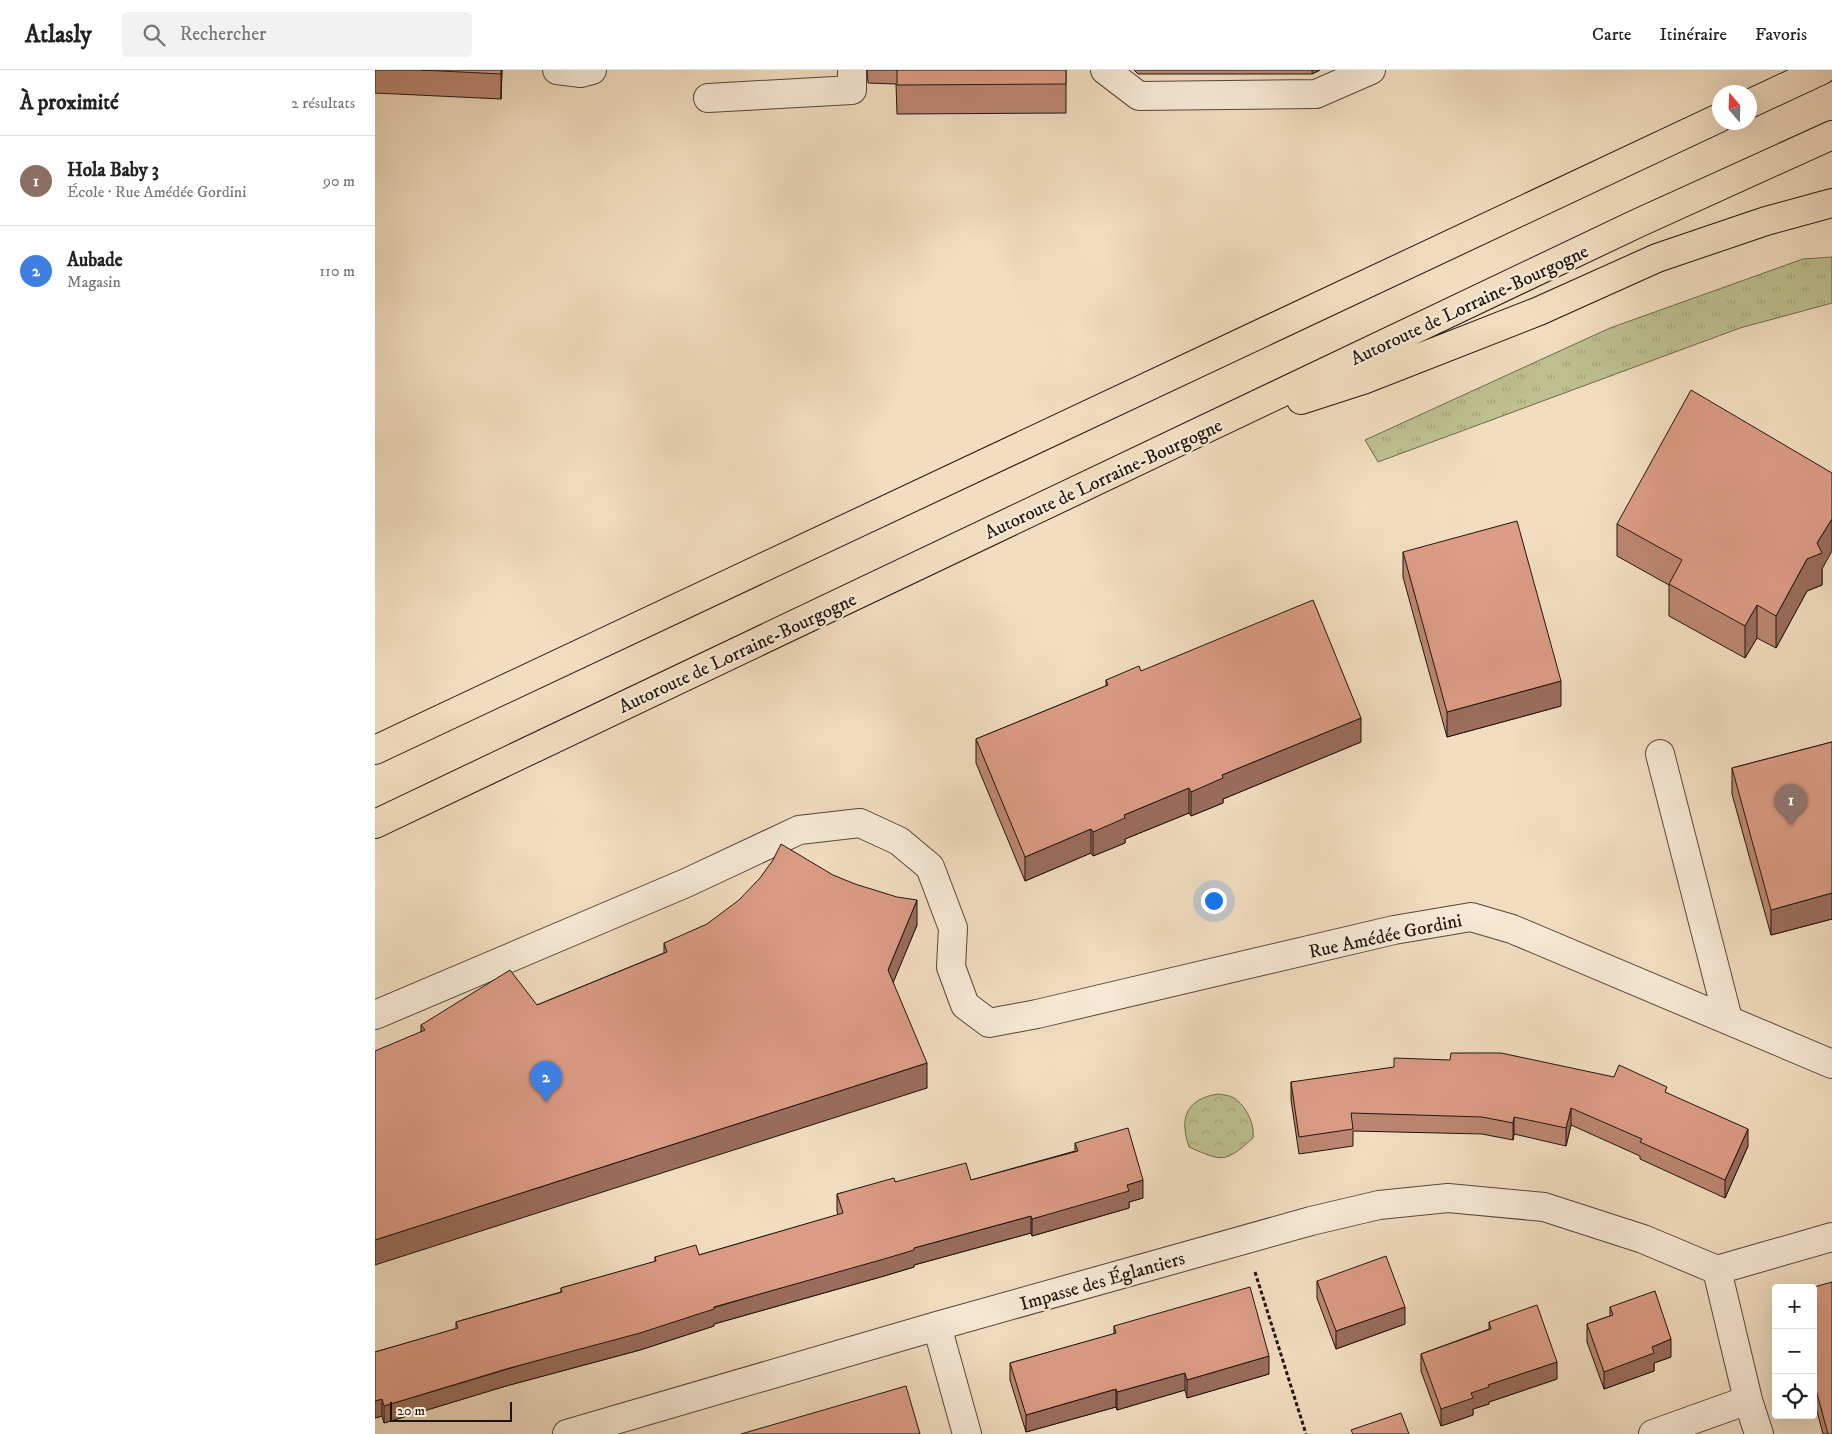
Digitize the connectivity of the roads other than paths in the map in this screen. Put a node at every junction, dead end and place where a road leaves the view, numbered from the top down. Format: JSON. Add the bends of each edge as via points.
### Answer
{"nodes":[{"id":1,"x":557,"y":70,"type":"edge"},
{"id":2,"x":592,"y":70,"type":"edge"},
{"id":3,"x":852,"y":70,"type":"edge"},
{"id":4,"x":1105,"y":70,"type":"edge"},
{"id":5,"x":1371,"y":70,"type":"edge"},
{"id":6,"x":1815,"y":72,"type":"edge"},
{"id":7,"x":708,"y":98,"type":"dead end"},
{"id":8,"x":1757,"y":100,"type":"edge"},
{"id":9,"x":1712,"y":121,"type":"edge"},
{"id":10,"x":1832,"y":135,"type":"edge"},
{"id":11,"x":1832,"y":203,"type":"edge"},
{"id":12,"x":1187,"y":438,"type":"junction"},
{"id":13,"x":375,"y":750,"type":"edge"},
{"id":14,"x":1659,"y":754,"type":"dead end"},
{"id":15,"x":375,"y":824,"type":"edge"},
{"id":16,"x":375,"y":1015,"type":"edge"},
{"id":17,"x":1728,"y":1019,"type":"junction"},
{"id":18,"x":1832,"y":1064,"type":"edge"},
{"id":19,"x":1832,"y":1237,"type":"edge"},
{"id":20,"x":1717,"y":1270,"type":"junction"},
{"id":21,"x":937,"y":1326,"type":"junction"},
{"id":22,"x":1748,"y":1400,"type":"junction"},
{"id":23,"x":625,"y":1426,"type":"edge"},
{"id":24,"x":567,"y":1434,"type":"edge"},
{"id":25,"x":967,"y":1434,"type":"edge"},
{"id":26,"x":1653,"y":1434,"type":"edge"},
{"id":27,"x":1759,"y":1434,"type":"edge"}],
"edges":[{"from":1,"to":2,"type":"street","via":[[581,73]]},
{"from":3,"to":7,"type":"street","via":[[852,90]]},
{"from":4,"to":5,"type":"street","via":[[1139,96],[1316,94]]},
{"from":6,"to":8,"type":"highway"},
{"from":9,"to":13,"type":"highway"},
{"from":10,"to":12,"type":"highway","name":"Autoroute de Lorraine-Bourgogne","via":[[1645,220]]},
{"from":11,"to":12,"type":"highway","via":[[1766,221],[1657,258],[1539,311],[1363,380]]},
{"from":12,"to":15,"type":"highway","name":"Autoroute de Lorraine-Bourgogne"},
{"from":14,"to":17,"type":"street"},
{"from":16,"to":17,"type":"street","name":"Rue Amédée Gordini","via":[[686,883],[799,830],[860,823],[899,841],[930,867],[953,928],[951,967],[965,1005],[989,1024],[1394,930],[1471,917],[1513,929]]},
{"from":17,"to":18,"type":"street","name":"Rue Amédée Gordini"},
{"from":19,"to":20,"type":"street"},
{"from":20,"to":21,"type":"street","name":"Impasse des Églantiers","via":[[1643,1239],[1545,1207],[1447,1198],[1379,1205],[1311,1221]]},
{"from":20,"to":22,"type":"street"},
{"from":21,"to":23,"type":"street","name":"Impasse des Églantiers"},
{"from":21,"to":25,"type":"street"},
{"from":22,"to":26,"type":"street"},
{"from":22,"to":27,"type":"street"},
{"from":23,"to":24,"type":"street","name":"Impasse des Églantiers"}]}
